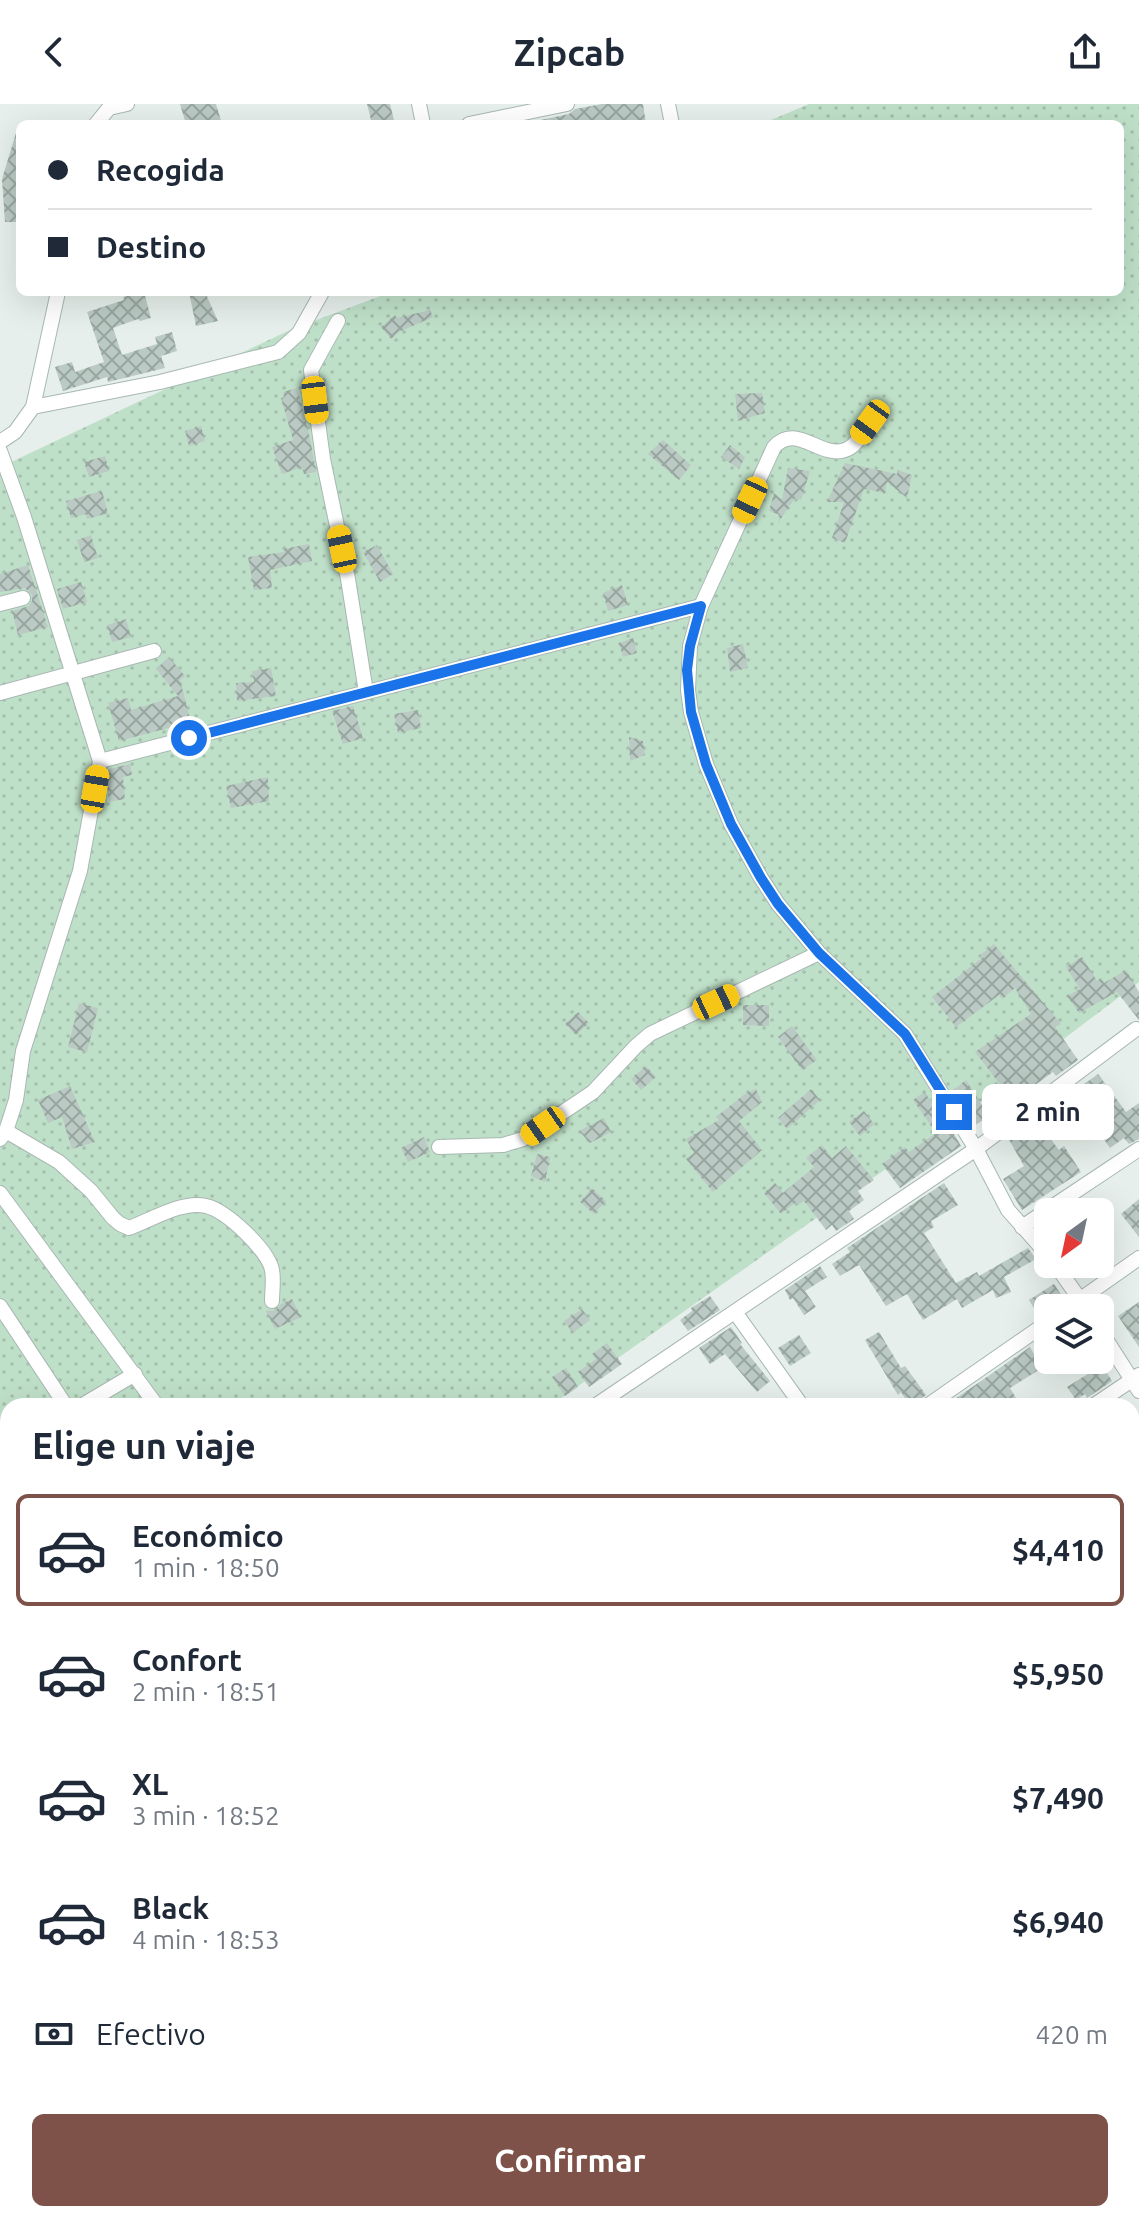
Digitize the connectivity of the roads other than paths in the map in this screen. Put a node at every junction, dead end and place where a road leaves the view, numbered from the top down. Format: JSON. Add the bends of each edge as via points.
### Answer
{"nodes":[{"id":1,"x":127,"y":104,"type":"edge"},
{"id":2,"x":567,"y":104,"type":"edge"},
{"id":3,"x":99,"y":120,"type":"edge"},
{"id":4,"x":489,"y":120,"type":"edge"},
{"id":5,"x":58,"y":296,"type":"edge"},
{"id":6,"x":320,"y":296,"type":"edge"},
{"id":7,"x":338,"y":321,"type":"dead end"},
{"id":8,"x":33,"y":407,"type":"junction"},
{"id":9,"x":870,"y":422,"type":"dead end"},
{"id":10,"x":0,"y":442,"type":"edge"},
{"id":11,"x":0,"y":451,"type":"edge"},
{"id":12,"x":23,"y":598,"type":"dead end"},
{"id":13,"x":0,"y":604,"type":"edge"},
{"id":14,"x":701,"y":606,"type":"junction"},
{"id":15,"x":154,"y":651,"type":"dead end"},
{"id":16,"x":73,"y":672,"type":"junction"},
{"id":17,"x":366,"y":692,"type":"junction"},
{"id":18,"x":0,"y":693,"type":"edge"},
{"id":19,"x":100,"y":761,"type":"junction"},
{"id":20,"x":819,"y":953,"type":"junction"},
{"id":21,"x":1136,"y":1029,"type":"dead end"},
{"id":22,"x":3,"y":1135,"type":"edge"},
{"id":23,"x":439,"y":1147,"type":"dead end"},
{"id":24,"x":976,"y":1149,"type":"junction"},
{"id":25,"x":1139,"y":1149,"type":"edge"},
{"id":26,"x":0,"y":1193,"type":"edge"},
{"id":27,"x":1022,"y":1227,"type":"junction"},
{"id":28,"x":1034,"y":1240,"type":"edge"},
{"id":29,"x":1139,"y":1258,"type":"edge"},
{"id":30,"x":1095,"y":1294,"type":"edge"},
{"id":31,"x":272,"y":1301,"type":"dead end"},
{"id":32,"x":0,"y":1306,"type":"edge"},
{"id":33,"x":735,"y":1312,"type":"junction"},
{"id":34,"x":1034,"y":1332,"type":"edge"},
{"id":35,"x":1114,"y":1350,"type":"edge"},
{"id":36,"x":135,"y":1374,"type":"junction"},
{"id":37,"x":1137,"y":1382,"type":"edge"},
{"id":38,"x":61,"y":1398,"type":"edge"},
{"id":39,"x":94,"y":1398,"type":"edge"},
{"id":40,"x":152,"y":1398,"type":"edge"},
{"id":41,"x":607,"y":1398,"type":"edge"},
{"id":42,"x":796,"y":1398,"type":"edge"},
{"id":43,"x":939,"y":1398,"type":"edge"},
{"id":44,"x":1108,"y":1398,"type":"edge"}],
"edges":[{"from":1,"to":3,"type":"street","via":[[109,108]]},
{"from":2,"to":4,"type":"street"},
{"from":5,"to":8,"type":"street"},
{"from":6,"to":8,"type":"street","via":[[299,333],[278,352]]},
{"from":7,"to":17,"type":"street","via":[[311,370]]},
{"from":8,"to":10,"type":"street","via":[[15,432]]},
{"from":9,"to":14,"type":"street","via":[[845,451],[791,437],[774,447]]},
{"from":11,"to":16,"type":"street"},
{"from":12,"to":13,"type":"street"},
{"from":14,"to":17,"type":"street"},
{"from":14,"to":20,"type":"street","via":[[687,670],[691,712],[706,764],[761,878]]},
{"from":15,"to":16,"type":"street"},
{"from":16,"to":18,"type":"street"},
{"from":16,"to":19,"type":"street"},
{"from":17,"to":19,"type":"street"},
{"from":19,"to":22,"type":"street","via":[[80,871],[23,1051],[16,1100]]},
{"from":20,"to":23,"type":"street","via":[[650,1034],[593,1092],[523,1139],[503,1145]]},
{"from":20,"to":24,"type":"street","via":[[905,1034]]},
{"from":21,"to":24,"type":"street"},
{"from":22,"to":31,"type":"street","via":[[59,1162],[129,1228],[167,1210],[190,1206],[206,1206],[224,1216],[267,1258]]},
{"from":24,"to":27,"type":"street"},
{"from":24,"to":33,"type":"street"},
{"from":25,"to":27,"type":"street"},
{"from":26,"to":36,"type":"street"},
{"from":27,"to":28,"type":"street"},
{"from":29,"to":30,"type":"street"},
{"from":32,"to":38,"type":"street"},
{"from":33,"to":41,"type":"street"},
{"from":33,"to":42,"type":"street"},
{"from":34,"to":43,"type":"street"},
{"from":35,"to":37,"type":"street"},
{"from":36,"to":39,"type":"street"},
{"from":36,"to":40,"type":"street"},
{"from":37,"to":44,"type":"street"}]}
